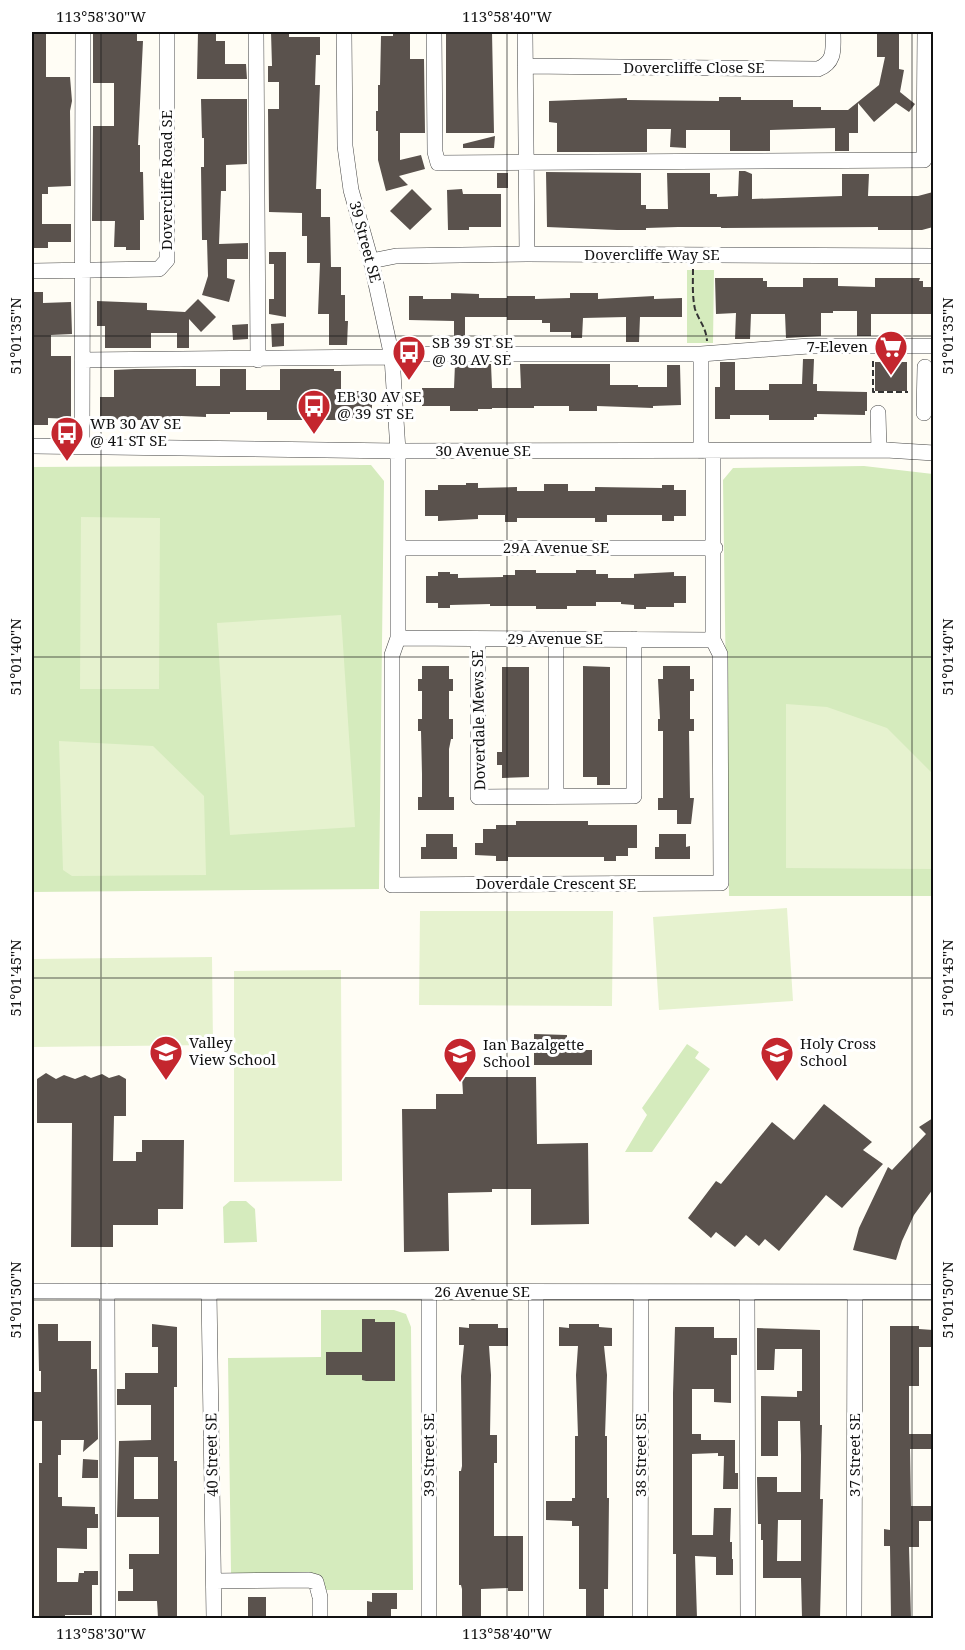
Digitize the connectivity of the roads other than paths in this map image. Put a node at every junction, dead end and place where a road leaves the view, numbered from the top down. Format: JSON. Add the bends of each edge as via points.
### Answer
{"nodes":[{"id":1,"x":83,"y":32,"type":"edge"},
{"id":2,"x":167,"y":32,"type":"edge"},
{"id":3,"x":256,"y":32,"type":"edge"},
{"id":4,"x":344,"y":32,"type":"edge"},
{"id":5,"x":434,"y":32,"type":"edge"},
{"id":6,"x":525,"y":32,"type":"edge"},
{"id":7,"x":833,"y":32,"type":"edge"},
{"id":8,"x":925,"y":32,"type":"edge"},
{"id":9,"x":525,"y":66,"type":"junction"},
{"id":10,"x":525,"y":163,"type":"junction"},
{"id":11,"x":527,"y":254,"type":"junction"},
{"id":12,"x":933,"y":255,"type":"edge"},
{"id":13,"x":371,"y":261,"type":"junction"},
{"id":14,"x":82,"y":270,"type":"junction"},
{"id":15,"x":32,"y":271,"type":"edge"},
{"id":16,"x":933,"y":346,"type":"edge"},
{"id":17,"x":704,"y":354,"type":"junction"},
{"id":18,"x":392,"y":357,"type":"junction"},
{"id":19,"x":82,"y":360,"type":"junction"},
{"id":20,"x":258,"y":360,"type":"junction"},
{"id":21,"x":925,"y":367,"type":"dead end"},
{"id":22,"x":878,"y":413,"type":"dead end"},
{"id":23,"x":924,"y":413,"type":"dead end"},
{"id":24,"x":32,"y":446,"type":"edge"},
{"id":25,"x":82,"y":446,"type":"junction"},
{"id":26,"x":879,"y":450,"type":"junction"},
{"id":27,"x":398,"y":451,"type":"junction"},
{"id":28,"x":707,"y":451,"type":"junction"},
{"id":29,"x":933,"y":453,"type":"edge"},
{"id":30,"x":398,"y":548,"type":"junction"},
{"id":31,"x":714,"y":548,"type":"junction"},
{"id":32,"x":398,"y":638,"type":"junction"},
{"id":33,"x":478,"y":639,"type":"junction"},
{"id":34,"x":556,"y":639,"type":"junction"},
{"id":35,"x":634,"y":639,"type":"junction"},
{"id":36,"x":713,"y":640,"type":"junction"},
{"id":37,"x":556,"y":796,"type":"junction"},
{"id":38,"x":32,"y":1291,"type":"edge"},
{"id":39,"x":107,"y":1292,"type":"junction"},
{"id":40,"x":209,"y":1292,"type":"junction"},
{"id":41,"x":429,"y":1292,"type":"junction"},
{"id":42,"x":536,"y":1292,"type":"junction"},
{"id":43,"x":641,"y":1292,"type":"junction"},
{"id":44,"x":747,"y":1292,"type":"junction"},
{"id":45,"x":855,"y":1292,"type":"junction"},
{"id":46,"x":933,"y":1292,"type":"edge"},
{"id":47,"x":214,"y":1581,"type":"junction"},
{"id":48,"x":108,"y":1618,"type":"edge"},
{"id":49,"x":214,"y":1618,"type":"edge"},
{"id":50,"x":320,"y":1618,"type":"edge"},
{"id":51,"x":429,"y":1618,"type":"edge"},
{"id":52,"x":536,"y":1618,"type":"edge"},
{"id":53,"x":640,"y":1618,"type":"edge"},
{"id":54,"x":748,"y":1618,"type":"edge"},
{"id":55,"x":854,"y":1618,"type":"edge"}],
"edges":[{"from":1,"to":14,"type":"street"},
{"from":2,"to":14,"type":"street","name":"Dovercliffe Road SE","via":[[167,260],[159,269]]},
{"from":3,"to":20,"type":"street"},
{"from":4,"to":13,"type":"street","name":"39 Street SE","via":[[345,146],[351,190]]},
{"from":5,"to":10,"type":"street","via":[[438,163]]},
{"from":6,"to":9,"type":"street"},
{"from":7,"to":9,"type":"street","name":"Dovercliffe Close SE","via":[[832,57],[818,69]]},
{"from":8,"to":10,"type":"street","via":[[924,160]]},
{"from":9,"to":10,"type":"street"},
{"from":10,"to":11,"type":"street"},
{"from":11,"to":12,"type":"street","name":"Dovercliffe Way SE"},
{"from":11,"to":13,"type":"street","name":"Dovercliffe Way SE","via":[[396,256]]},
{"from":13,"to":18,"type":"street","name":"39 Street SE"},
{"from":14,"to":15,"type":"street","name":"Dovercliffe Road SE"},
{"from":14,"to":19,"type":"street"},
{"from":16,"to":17,"type":"street","via":[[809,346]]},
{"from":17,"to":18,"type":"street"},
{"from":17,"to":28,"type":"street","name":"Doverdale Crescent SE"},
{"from":18,"to":20,"type":"street"},
{"from":18,"to":27,"type":"street","name":"39 Street SE"},
{"from":19,"to":20,"type":"street"},
{"from":19,"to":25,"type":"street"},
{"from":21,"to":23,"type":"street"},
{"from":22,"to":26,"type":"street"},
{"from":24,"to":25,"type":"street","name":"30 Avenue SE"},
{"from":25,"to":27,"type":"street","name":"30 Avenue SE"},
{"from":26,"to":28,"type":"street","name":"30 Avenue SE"},
{"from":26,"to":29,"type":"street","name":"30 Avenue SE"},
{"from":27,"to":28,"type":"street","name":"30 Avenue SE"},
{"from":27,"to":30,"type":"street","name":"Doverdale Crescent SE"},
{"from":28,"to":31,"type":"street","name":"Doverdale Crescent SE"},
{"from":30,"to":31,"type":"street","name":"29A Avenue SE"},
{"from":30,"to":32,"type":"street","name":"Doverdale Crescent SE"},
{"from":31,"to":36,"type":"street","name":"Doverdale Crescent SE"},
{"from":32,"to":33,"type":"street","name":"29 Avenue SE"},
{"from":32,"to":36,"type":"street","name":"Doverdale Crescent SE","via":[[392,655],[392,885],[721,883],[720,654]]},
{"from":33,"to":34,"type":"street","name":"29 Avenue SE"},
{"from":33,"to":37,"type":"street","name":"Doverdale Mews SE","via":[[478,797]]},
{"from":34,"to":35,"type":"street","name":"29 Avenue SE"},
{"from":34,"to":37,"type":"street"},
{"from":35,"to":36,"type":"street","name":"29 Avenue SE"},
{"from":35,"to":37,"type":"street","name":"Doverdale Mews SE","via":[[634,796]]},
{"from":38,"to":39,"type":"street","name":"26 Avenue SE"},
{"from":39,"to":40,"type":"street","name":"26 Avenue SE"},
{"from":39,"to":48,"type":"street"},
{"from":40,"to":41,"type":"street","name":"26 Avenue SE"},
{"from":40,"to":47,"type":"street","name":"40 Street SE"},
{"from":41,"to":42,"type":"street","name":"26 Avenue SE"},
{"from":41,"to":51,"type":"street","name":"39 Street SE"},
{"from":42,"to":43,"type":"street","name":"26 Avenue SE"},
{"from":42,"to":52,"type":"street"},
{"from":43,"to":44,"type":"street","name":"26 Avenue SE"},
{"from":43,"to":53,"type":"street","name":"38 Street SE"},
{"from":44,"to":45,"type":"street","name":"26 Avenue SE"},
{"from":44,"to":54,"type":"street"},
{"from":45,"to":46,"type":"street","name":"26 Avenue SE"},
{"from":45,"to":55,"type":"street","name":"37 Street SE"},
{"from":47,"to":49,"type":"street","name":"40 Street SE"},
{"from":47,"to":50,"type":"street","via":[[316,1582]]}]}
